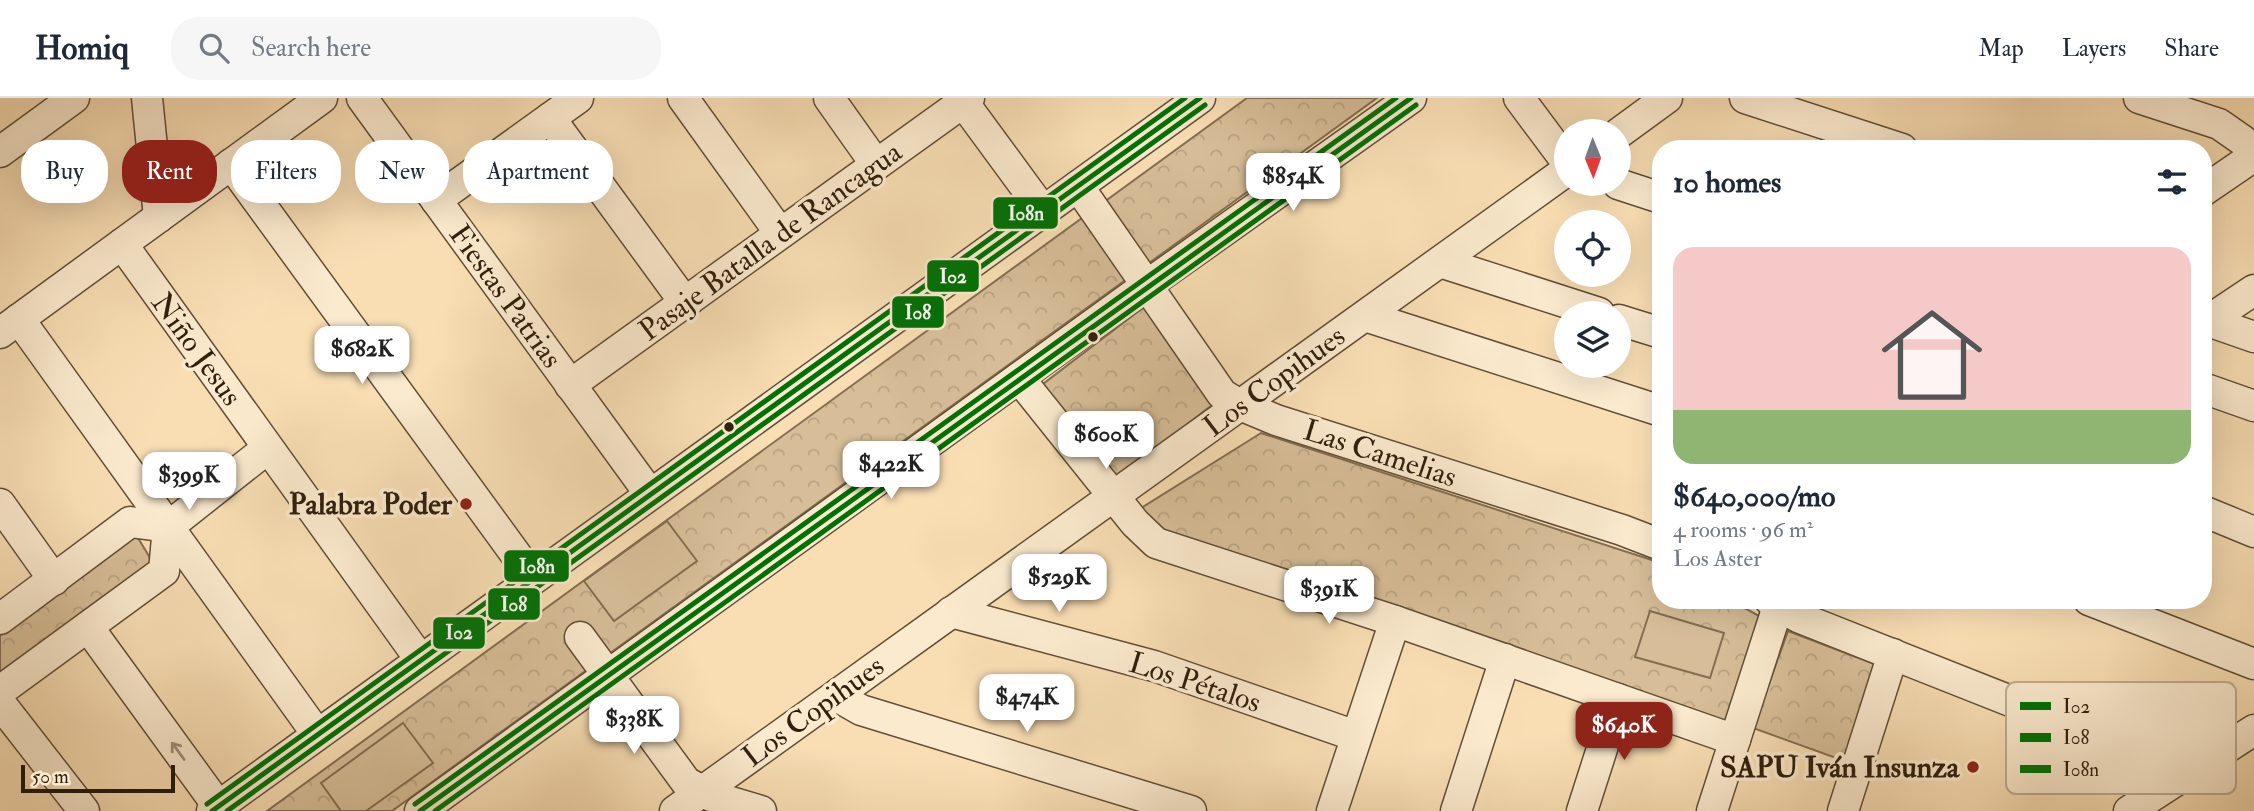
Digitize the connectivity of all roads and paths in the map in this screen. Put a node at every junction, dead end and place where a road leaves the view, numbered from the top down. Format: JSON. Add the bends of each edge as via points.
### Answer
{"nodes":[{"id":1,"x":74,"y":98,"type":"edge"},
{"id":2,"x":147,"y":98,"type":"edge"},
{"id":3,"x":322,"y":98,"type":"edge"},
{"id":4,"x":362,"y":98,"type":"edge"},
{"id":5,"x":578,"y":98,"type":"edge"},
{"id":6,"x":683,"y":98,"type":"edge"},
{"id":7,"x":829,"y":98,"type":"edge"},
{"id":8,"x":1200,"y":98,"type":"edge"},
{"id":9,"x":1411,"y":98,"type":"edge"},
{"id":10,"x":1519,"y":98,"type":"edge"},
{"id":11,"x":1667,"y":98,"type":"edge"},
{"id":12,"x":1745,"y":98,"type":"edge"},
{"id":13,"x":2139,"y":98,"type":"edge"},
{"id":14,"x":966,"y":100,"type":"edge"},
{"id":15,"x":550,"y":118,"type":"junction"},
{"id":16,"x":1631,"y":124,"type":"edge"},
{"id":17,"x":264,"y":140,"type":"edge"},
{"id":18,"x":392,"y":140,"type":"edge"},
{"id":19,"x":1874,"y":140,"type":"edge"},
{"id":20,"x":2250,"y":143,"type":"edge"},
{"id":21,"x":1554,"y":145,"type":"edge"},
{"id":22,"x":0,"y":152,"type":"edge"},
{"id":23,"x":2212,"y":162,"type":"edge"},
{"id":24,"x":876,"y":163,"type":"junction"},
{"id":25,"x":231,"y":164,"type":"edge"},
{"id":26,"x":1554,"y":181,"type":"edge"},
{"id":27,"x":2212,"y":182,"type":"edge"},
{"id":28,"x":1078,"y":186,"type":"junction"},
{"id":29,"x":1631,"y":188,"type":"edge"},
{"id":30,"x":449,"y":191,"type":"edge"},
{"id":31,"x":1652,"y":195,"type":"edge"},
{"id":32,"x":259,"y":203,"type":"edge"},
{"id":33,"x":438,"y":203,"type":"edge"},
{"id":34,"x":1043,"y":211,"type":"junction"},
{"id":35,"x":159,"y":217,"type":"junction"},
{"id":36,"x":780,"y":233,"type":"junction"},
{"id":37,"x":122,"y":244,"type":"junction"},
{"id":38,"x":1440,"y":262,"type":"junction"},
{"id":39,"x":1146,"y":286,"type":"junction"},
{"id":40,"x":2254,"y":289,"type":"edge"},
{"id":41,"x":1562,"y":301,"type":"edge"},
{"id":42,"x":686,"y":303,"type":"junction"},
{"id":43,"x":1365,"y":316,"type":"junction"},
{"id":44,"x":2212,"y":318,"type":"edge"},
{"id":45,"x":1631,"y":324,"type":"edge"},
{"id":46,"x":2212,"y":325,"type":"edge"},
{"id":47,"x":9,"y":326,"type":"edge"},
{"id":48,"x":1652,"y":330,"type":"edge"},
{"id":49,"x":2254,"y":337,"type":"edge"},
{"id":50,"x":1018,"y":378,"type":"junction"},
{"id":51,"x":570,"y":385,"type":"junction"},
{"id":52,"x":2212,"y":391,"type":"edge"},
{"id":53,"x":1240,"y":405,"type":"junction"},
{"id":54,"x":2254,"y":406,"type":"edge"},
{"id":55,"x":1652,"y":408,"type":"edge"},
{"id":56,"x":268,"y":448,"type":"junction"},
{"id":57,"x":650,"y":494,"type":"junction"},
{"id":58,"x":1113,"y":496,"type":"junction"},
{"id":59,"x":0,"y":504,"type":"edge"},
{"id":60,"x":2212,"y":515,"type":"edge"},
{"id":61,"x":168,"y":527,"type":"junction"},
{"id":62,"x":2254,"y":532,"type":"edge"},
{"id":63,"x":1652,"y":542,"type":"edge"},
{"id":64,"x":533,"y":578,"type":"junction"},
{"id":65,"x":54,"y":580,"type":"junction"},
{"id":66,"x":1774,"y":609,"type":"edge"},
{"id":67,"x":1792,"y":609,"type":"edge"},
{"id":68,"x":2112,"y":609,"type":"edge"},
{"id":69,"x":951,"y":612,"type":"junction"},
{"id":70,"x":0,"y":619,"type":"edge"},
{"id":71,"x":1395,"y":621,"type":"junction"},
{"id":72,"x":89,"y":627,"type":"junction"},
{"id":73,"x":580,"y":637,"type":"dead end"},
{"id":74,"x":1893,"y":654,"type":"junction"},
{"id":75,"x":420,"y":659,"type":"junction"},
{"id":76,"x":1505,"y":659,"type":"junction"},
{"id":77,"x":2254,"y":664,"type":"edge"},
{"id":78,"x":607,"y":676,"type":"junction"},
{"id":79,"x":0,"y":691,"type":"edge"},
{"id":80,"x":839,"y":693,"type":"junction"},
{"id":81,"x":1618,"y":699,"type":"junction"},
{"id":82,"x":2006,"y":699,"type":"edge"},
{"id":83,"x":0,"y":703,"type":"edge"},
{"id":84,"x":2254,"y":730,"type":"edge"},
{"id":85,"x":317,"y":734,"type":"junction"},
{"id":86,"x":1356,"y":736,"type":"junction"},
{"id":87,"x":1735,"y":740,"type":"junction"},
{"id":88,"x":2236,"y":742,"type":"edge"},
{"id":89,"x":702,"y":792,"type":"junction"},
{"id":90,"x":2156,"y":794,"type":"edge"},
{"id":91,"x":226,"y":806,"type":"edge"},
{"id":92,"x":84,"y":811,"type":"edge"},
{"id":93,"x":420,"y":811,"type":"edge"},
{"id":94,"x":675,"y":811,"type":"edge"},
{"id":95,"x":761,"y":811,"type":"edge"},
{"id":96,"x":1191,"y":811,"type":"edge"},
{"id":97,"x":1332,"y":811,"type":"edge"},
{"id":98,"x":1456,"y":811,"type":"edge"},
{"id":99,"x":1582,"y":811,"type":"edge"},
{"id":100,"x":1712,"y":811,"type":"edge"},
{"id":101,"x":1843,"y":811,"type":"edge"},
{"id":102,"x":2129,"y":811,"type":"edge"}],
"edges":[{"from":1,"to":22,"type":"street"},
{"from":2,"to":35,"type":"street"},
{"from":3,"to":17,"type":"street"},
{"from":4,"to":18,"type":"street","name":"Fiestas Patrias"},
{"from":5,"to":15,"type":"street"},
{"from":6,"to":36,"type":"street"},
{"from":7,"to":24,"type":"street"},
{"from":8,"to":28,"type":"street"},
{"from":9,"to":39,"type":"street"},
{"from":10,"to":21,"type":"street"},
{"from":11,"to":16,"type":"street"},
{"from":12,"to":19,"type":"street"},
{"from":13,"to":20,"type":"street","via":[[2219,124]]},
{"from":14,"to":24,"type":"street","name":"Pasaje Batalla de Rancagua"},
{"from":14,"to":34,"type":"street"},
{"from":15,"to":30,"type":"street"},
{"from":15,"to":42,"type":"street"},
{"from":20,"to":23,"type":"street"},
{"from":20,"to":27,"type":"street"},
{"from":24,"to":36,"type":"street","name":"Pasaje Batalla de Rancagua"},
{"from":25,"to":35,"type":"street"},
{"from":26,"to":38,"type":"street","name":"Los Copihues"},
{"from":28,"to":34,"type":"street"},
{"from":28,"to":39,"type":"street","name":"Las Camelias"},
{"from":29,"to":31,"type":"street"},
{"from":32,"to":64,"type":"street"},
{"from":33,"to":51,"type":"street","name":"Fiestas Patrias"},
{"from":34,"to":57,"type":"street"},
{"from":35,"to":37,"type":"street"},
{"from":36,"to":42,"type":"street","name":"Pasaje Batalla de Rancagua"},
{"from":37,"to":47,"type":"street"},
{"from":37,"to":56,"type":"street","name":"Niño Jesus"},
{"from":38,"to":41,"type":"street"},
{"from":38,"to":43,"type":"street","name":"Los Copihues"},
{"from":39,"to":50,"type":"street"},
{"from":39,"to":53,"type":"street","name":"Las Camelias","via":[[1222,394]]},
{"from":40,"to":44,"type":"street"},
{"from":42,"to":51,"type":"street","name":"Pasaje Batalla de Rancagua"},
{"from":43,"to":53,"type":"street","name":"Los Copihues"},
{"from":43,"to":55,"type":"street"},
{"from":45,"to":48,"type":"street"},
{"from":46,"to":49,"type":"street"},
{"from":47,"to":61,"type":"street"},
{"from":50,"to":58,"type":"street"},
{"from":50,"to":78,"type":"street"},
{"from":51,"to":57,"type":"street","name":"Fiestas Patrias"},
{"from":52,"to":54,"type":"street"},
{"from":53,"to":58,"type":"street","name":"Los Copihues"},
{"from":53,"to":63,"type":"street","name":"Las Camelias"},
{"from":56,"to":61,"type":"street"},
{"from":56,"to":75,"type":"street","name":"Niño Jesus"},
{"from":57,"to":64,"type":"street"},
{"from":58,"to":69,"type":"street","name":"Los Copihues"},
{"from":58,"to":71,"type":"street","via":[[1156,543]]},
{"from":59,"to":65,"type":"street"},
{"from":60,"to":62,"type":"street"},
{"from":61,"to":65,"type":"street","via":[[130,522]]},
{"from":61,"to":72,"type":"street","via":[[164,571]]},
{"from":61,"to":85,"type":"street"},
{"from":64,"to":75,"type":"street"},
{"from":65,"to":70,"type":"street"},
{"from":66,"to":87,"type":"street"},
{"from":67,"to":74,"type":"street"},
{"from":68,"to":77,"type":"street"},
{"from":69,"to":80,"type":"street","name":"Los Copihues"},
{"from":69,"to":86,"type":"street","name":"Los Pétalos","via":[[1154,666]]},
{"from":71,"to":76,"type":"street"},
{"from":71,"to":86,"type":"street"},
{"from":72,"to":79,"type":"street"},
{"from":91,"to":72,"type":"street","one_way":true},
{"from":73,"to":78,"type":"street"},
{"from":74,"to":82,"type":"street"},
{"from":74,"to":101,"type":"street"},
{"from":75,"to":85,"type":"street"},
{"from":76,"to":81,"type":"street"},
{"from":76,"to":98,"type":"street"},
{"from":78,"to":89,"type":"street","via":[[680,776]]},
{"from":78,"to":93,"type":"street"},
{"from":80,"to":89,"type":"street","name":"Los Copihues"},
{"from":80,"to":96,"type":"street","via":[[861,710]]},
{"from":81,"to":87,"type":"street"},
{"from":81,"to":99,"type":"street"},
{"from":83,"to":92,"type":"street"},
{"from":84,"to":88,"type":"street"},
{"from":85,"to":91,"type":"street"},
{"from":86,"to":97,"type":"street"},
{"from":87,"to":100,"type":"street"},
{"from":89,"to":94,"type":"street","name":"Los Copihues"},
{"from":89,"to":95,"type":"street"},
{"from":90,"to":102,"type":"street"}]}
